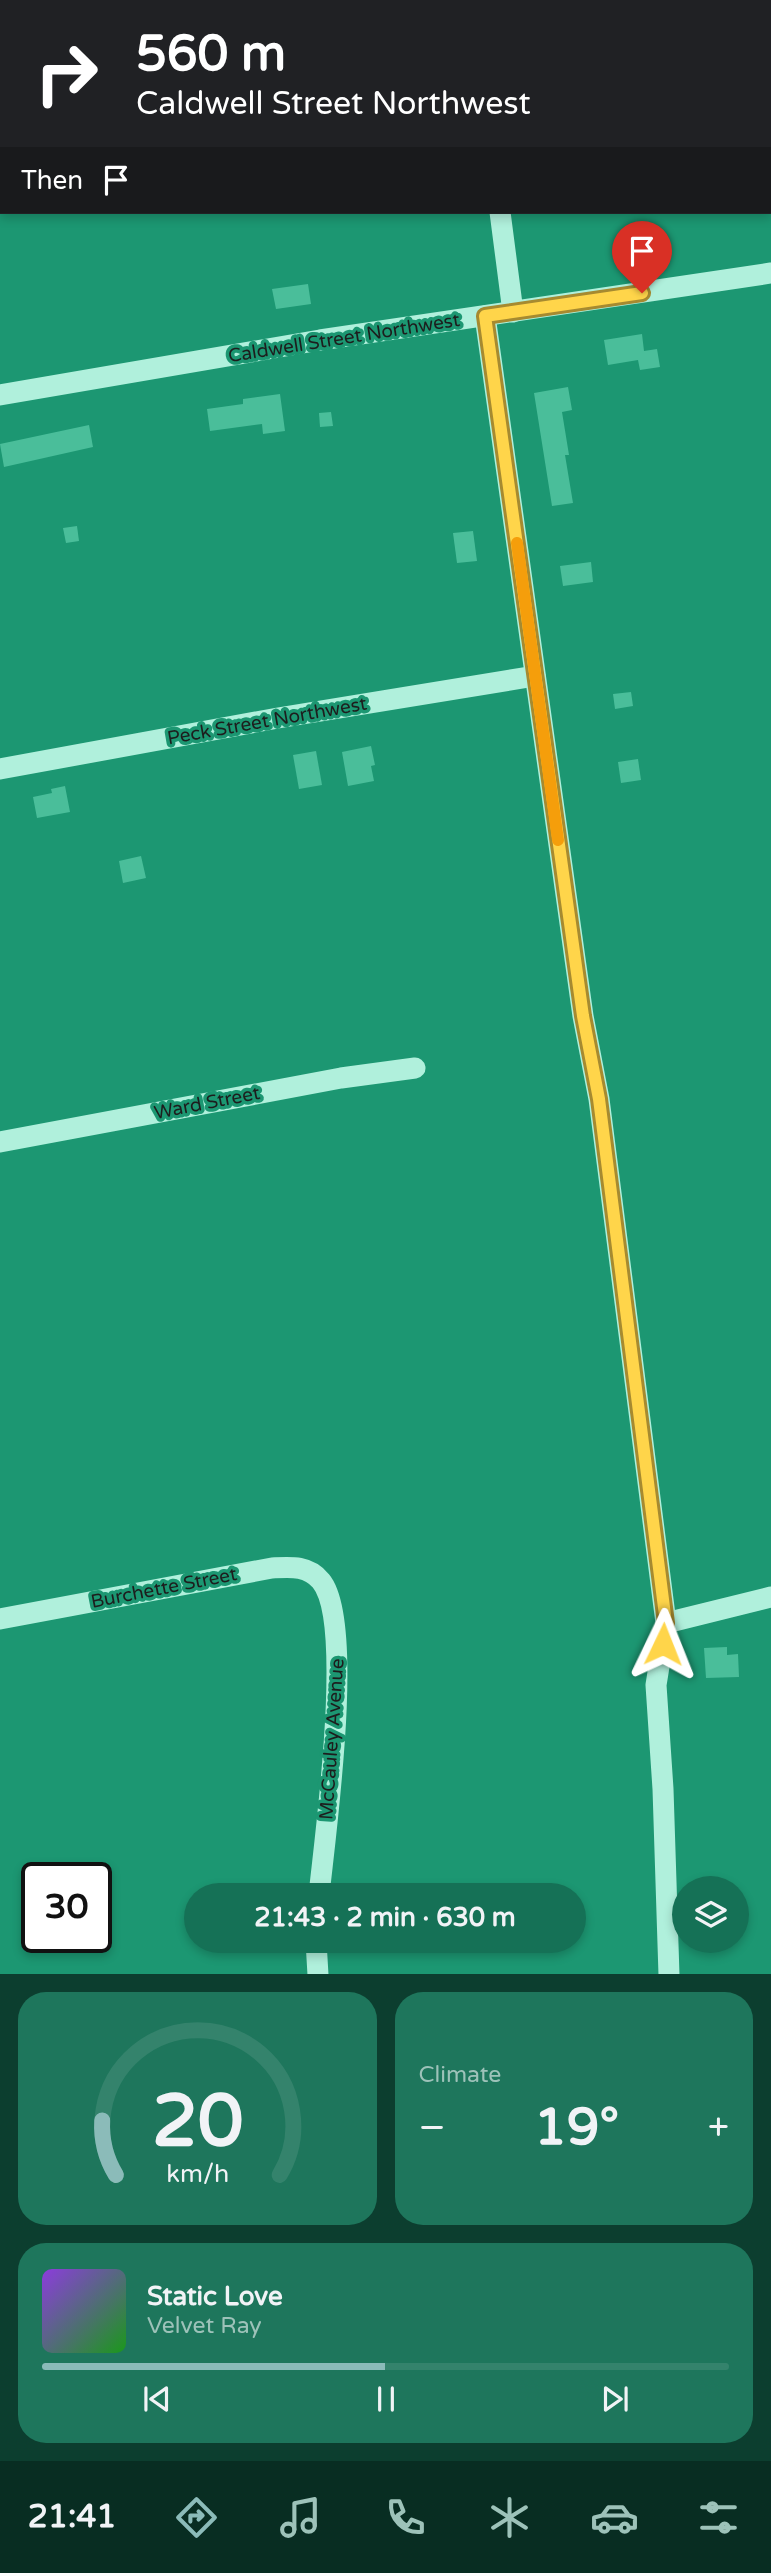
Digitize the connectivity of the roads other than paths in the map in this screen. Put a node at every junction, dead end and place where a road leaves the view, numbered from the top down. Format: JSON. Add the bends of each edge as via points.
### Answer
{"nodes":[{"id":1,"x":500,"y":214,"type":"edge"},
{"id":2,"x":771,"y":273,"type":"edge"},
{"id":3,"x":513,"y":312,"type":"junction"},
{"id":4,"x":485,"y":316,"type":"junction"},
{"id":5,"x":0,"y":395,"type":"edge"},
{"id":6,"x":535,"y":676,"type":"junction"},
{"id":7,"x":0,"y":769,"type":"edge"},
{"id":8,"x":415,"y":1068,"type":"dead end"},
{"id":9,"x":0,"y":1142,"type":"edge"},
{"id":10,"x":323,"y":1584,"type":"joint"},
{"id":11,"x":771,"y":1597,"type":"edge"},
{"id":12,"x":0,"y":1619,"type":"edge"},
{"id":13,"x":666,"y":1623,"type":"junction"},
{"id":14,"x":320,"y":1883,"type":"edge"},
{"id":15,"x":317,"y":1953,"type":"edge"},
{"id":16,"x":318,"y":1974,"type":"edge"},
{"id":17,"x":669,"y":1974,"type":"edge"}],
"edges":[{"from":1,"to":3,"type":"street"},
{"from":2,"to":3,"type":"street","name":"Caldwell Street Northwest"},
{"from":3,"to":4,"type":"street","name":"Caldwell Street Northwest"},
{"from":4,"to":5,"type":"street","name":"Caldwell Street Northwest"},
{"from":4,"to":6,"type":"street"},
{"from":6,"to":7,"type":"street","name":"Peck Street Northwest"},
{"from":6,"to":13,"type":"street","via":[[599,1099]]},
{"from":8,"to":9,"type":"street","name":"Ward Street"},
{"from":10,"to":12,"type":"street","name":"Burchette Street","via":[[302,1568],[272,1568]]},
{"from":10,"to":14,"type":"street","name":"McCauley Avenue","via":[[332,1602],[338,1668]]},
{"from":11,"to":13,"type":"street"},
{"from":13,"to":17,"type":"street","via":[[656,1685]]},
{"from":15,"to":16,"type":"street"}]}
